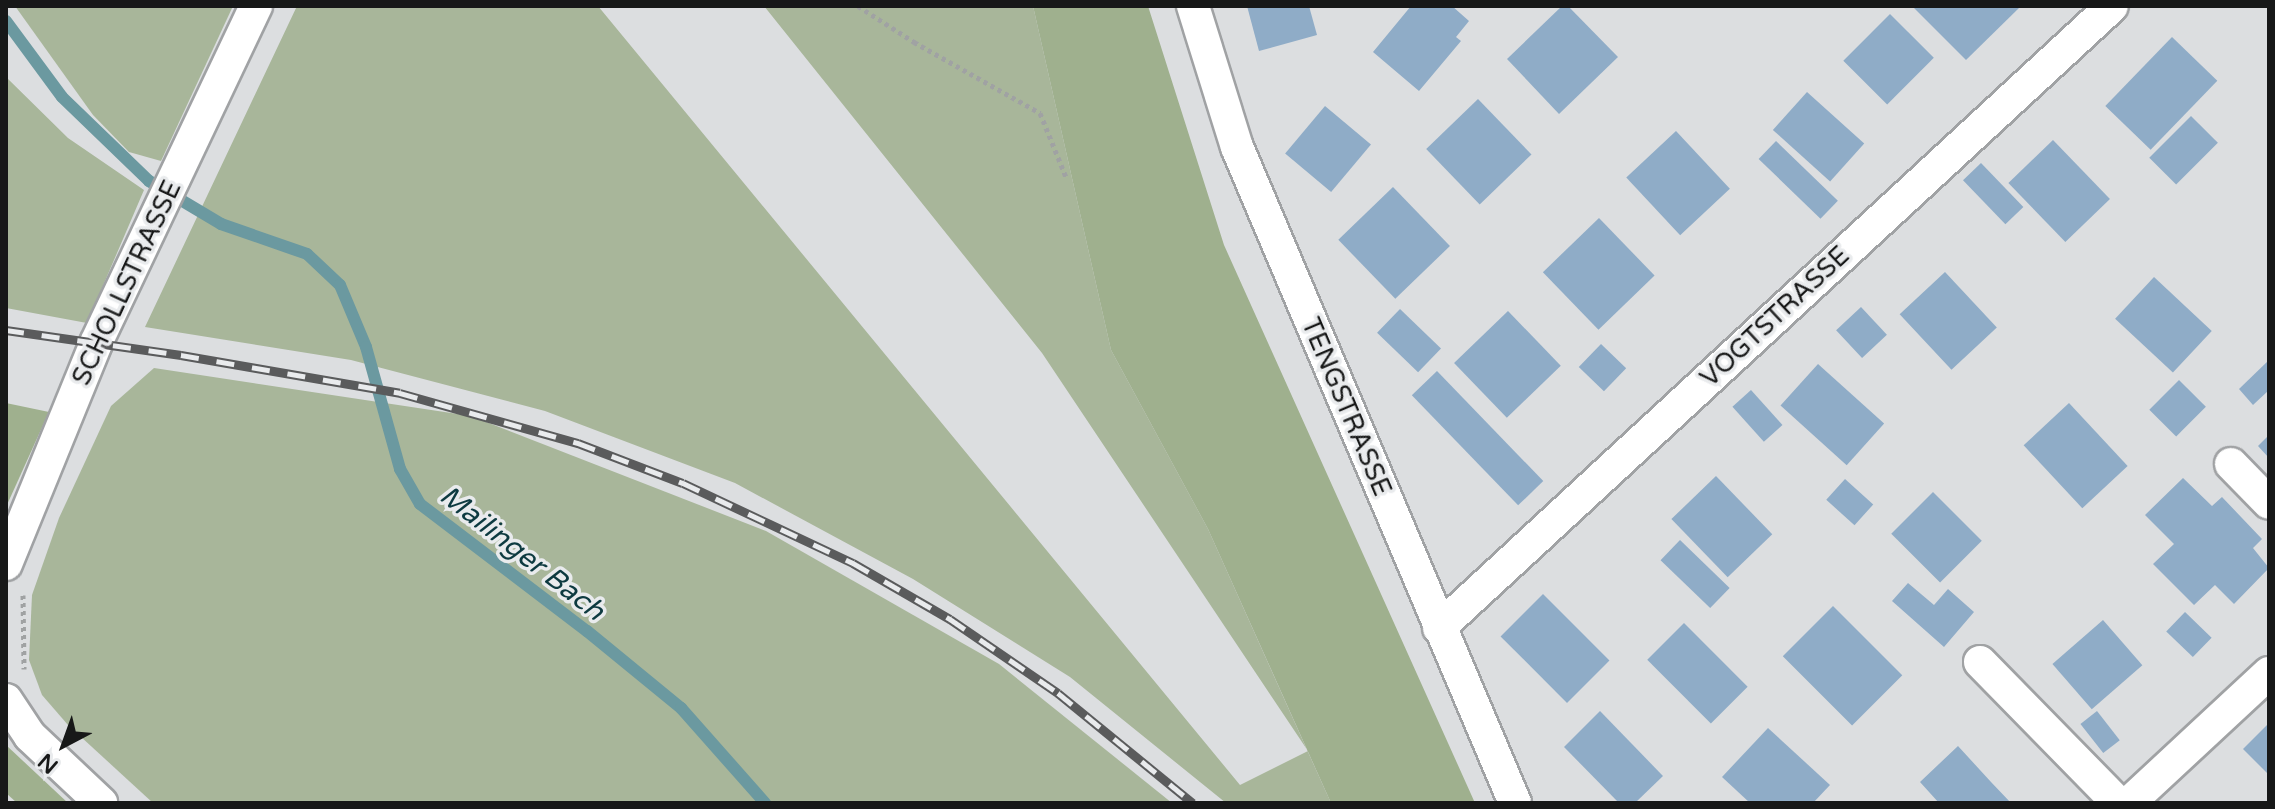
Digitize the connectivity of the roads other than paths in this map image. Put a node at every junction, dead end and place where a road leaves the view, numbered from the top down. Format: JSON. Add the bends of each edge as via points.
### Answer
{"nodes":[{"id":1,"x":256,"y":6,"type":"edge"},
{"id":2,"x":1193,"y":6,"type":"edge"},
{"id":3,"x":2112,"y":6,"type":"edge"},
{"id":4,"x":2231,"y":464,"type":"dead end"},
{"id":5,"x":2269,"y":503,"type":"edge"},
{"id":6,"x":16,"y":573,"type":"edge"},
{"id":7,"x":1439,"y":628,"type":"junction"},
{"id":8,"x":1980,"y":662,"type":"dead end"},
{"id":9,"x":2269,"y":673,"type":"edge"},
{"id":10,"x":16,"y":689,"type":"edge"},
{"id":11,"x":101,"y":803,"type":"edge"},
{"id":12,"x":1515,"y":803,"type":"edge"},
{"id":13,"x":2118,"y":803,"type":"edge"},
{"id":14,"x":2129,"y":803,"type":"edge"}],
"edges":[{"from":1,"to":6,"type":"street","name":"SCHOLLSTRASSE","via":[[96,343]]},
{"from":2,"to":7,"type":"street","name":"TENGSTRASSE","via":[[1237,147]]},
{"from":3,"to":7,"type":"street","name":"VOGTSTRASSE"},
{"from":4,"to":5,"type":"street"},
{"from":7,"to":12,"type":"street","name":"TENGSTRASSE"},
{"from":8,"to":13,"type":"street"},
{"from":9,"to":14,"type":"street"},
{"from":10,"to":11,"type":"street","via":[[30,736]]}]}
